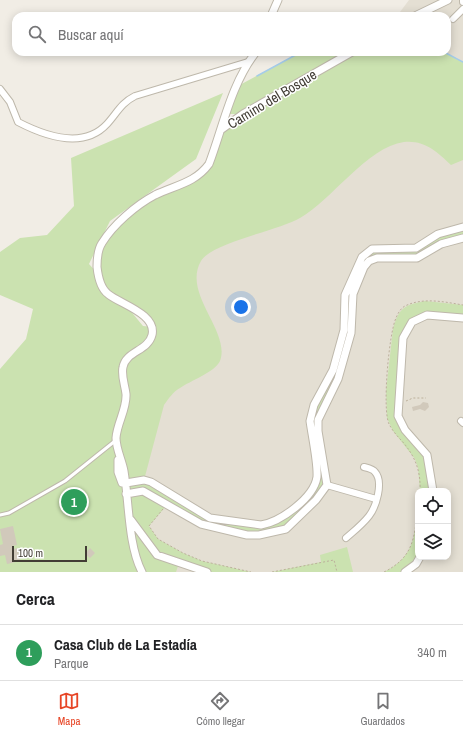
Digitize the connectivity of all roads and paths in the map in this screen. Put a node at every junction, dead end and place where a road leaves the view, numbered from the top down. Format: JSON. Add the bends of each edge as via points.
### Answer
{"nodes":[{"id":1,"x":278,"y":0,"type":"edge"},
{"id":2,"x":448,"y":0,"type":"edge"},
{"id":3,"x":463,"y":10,"type":"edge"},
{"id":4,"x":273,"y":12,"type":"edge"},
{"id":5,"x":423,"y":12,"type":"edge"},
{"id":6,"x":452,"y":19,"type":"dead end"},
{"id":7,"x":253,"y":56,"type":"edge"},
{"id":8,"x":345,"y":56,"type":"edge"},
{"id":9,"x":248,"y":62,"type":"junction"},
{"id":10,"x":0,"y":89,"type":"edge"},
{"id":11,"x":227,"y":114,"type":"junction"},
{"id":12,"x":243,"y":114,"type":"junction"},
{"id":13,"x":222,"y":129,"type":"junction"},
{"id":14,"x":463,"y":227,"type":"edge"},
{"id":15,"x":463,"y":238,"type":"edge"},
{"id":16,"x":463,"y":318,"type":"edge"},
{"id":17,"x":426,"y":398,"type":"dead end"},
{"id":18,"x":405,"y":402,"type":"dead end"},
{"id":19,"x":117,"y":443,"type":"junction"},
{"id":20,"x":317,"y":448,"type":"junction"},
{"id":21,"x":364,"y":467,"type":"dead end"},
{"id":22,"x":126,"y":483,"type":"junction"},
{"id":23,"x":327,"y":485,"type":"junction"},
{"id":24,"x":432,"y":488,"type":"edge"},
{"id":25,"x":126,"y":493,"type":"junction"},
{"id":26,"x":376,"y":498,"type":"junction"},
{"id":27,"x":167,"y":504,"type":"junction"},
{"id":28,"x":0,"y":515,"type":"edge"},
{"id":29,"x":130,"y":519,"type":"junction"},
{"id":30,"x":416,"y":524,"type":"edge"},
{"id":31,"x":346,"y":538,"type":"dead end"},
{"id":32,"x":418,"y":560,"type":"edge"},
{"id":33,"x":142,"y":572,"type":"edge"},
{"id":34,"x":207,"y":572,"type":"edge"},
{"id":35,"x":251,"y":572,"type":"edge"},
{"id":36,"x":272,"y":572,"type":"edge"},
{"id":37,"x":337,"y":572,"type":"edge"},
{"id":38,"x":384,"y":572,"type":"edge"},
{"id":39,"x":405,"y":572,"type":"edge"}],
"edges":[{"from":1,"to":4,"type":"street"},
{"from":2,"to":5,"type":"street"},
{"from":3,"to":6,"type":"street"},
{"from":7,"to":9,"type":"street"},
{"from":8,"to":12,"type":"street","name":"Camino del Bosque"},
{"from":9,"to":10,"type":"street","via":[[134,96],[125,101],[96,134],[82,139],[54,137],[18,122],[10,102]]},
{"from":9,"to":11,"type":"street"},
{"from":11,"to":12,"type":"street"},
{"from":11,"to":13,"type":"street"},
{"from":12,"to":13,"type":"street","name":"Camino del Bosque"},
{"from":13,"to":19,"type":"street","name":"Camino del Bosque","via":[[210,164],[203,173],[144,202],[112,230],[101,244],[97,262],[99,279],[107,294],[131,306],[147,318],[152,328],[152,335],[146,345],[128,356],[123,366],[122,377],[126,395]]},
{"from":14,"to":20,"type":"street","via":[[438,234],[416,248],[372,249],[362,257],[345,295],[344,330],[333,370],[311,413],[310,421]]},
{"from":15,"to":20,"type":"street","via":[[441,244],[417,258],[377,258],[369,261],[364,267],[353,294],[351,333],[338,379],[318,420]]},
{"from":16,"to":24,"type":"street","via":[[427,315],[412,322],[403,338],[398,416],[405,430],[427,455]]},
{"from":17,"to":18,"type":"path","via":[[413,398]]},
{"from":19,"to":22,"type":"street","name":"Camino del Bosque","via":[[126,471]]},
{"from":19,"to":25,"type":"street","name":"Camino del Bosque","via":[[118,472]]},
{"from":19,"to":28,"type":"lane","via":[[65,481],[9,513]]},
{"from":20,"to":22,"type":"street","via":[[317,476],[310,492],[284,517],[269,524],[210,518],[150,482],[144,480]]},
{"from":20,"to":23,"type":"street"},
{"from":21,"to":26,"type":"street","via":[[374,471],[378,477]]},
{"from":22,"to":25,"type":"street","name":"Camino del Bosque"},
{"from":23,"to":26,"type":"street"},
{"from":23,"to":27,"type":"street","via":[[316,500],[286,529],[259,535],[201,524]]},
{"from":25,"to":27,"type":"street","via":[[143,491]]},
{"from":25,"to":29,"type":"street","name":"Camino del Bosque"},
{"from":26,"to":31,"type":"street","via":[[370,515]]},
{"from":27,"to":35,"type":"path","via":[[149,526],[158,539],[202,561]]},
{"from":29,"to":33,"type":"street","name":"Camino del Bosque","via":[[136,558]]},
{"from":29,"to":34,"type":"street","via":[[157,555]]},
{"from":30,"to":38,"type":"path","via":[[407,556]]},
{"from":32,"to":39,"type":"street"},
{"from":36,"to":37,"type":"path","via":[[334,560]]}]}
